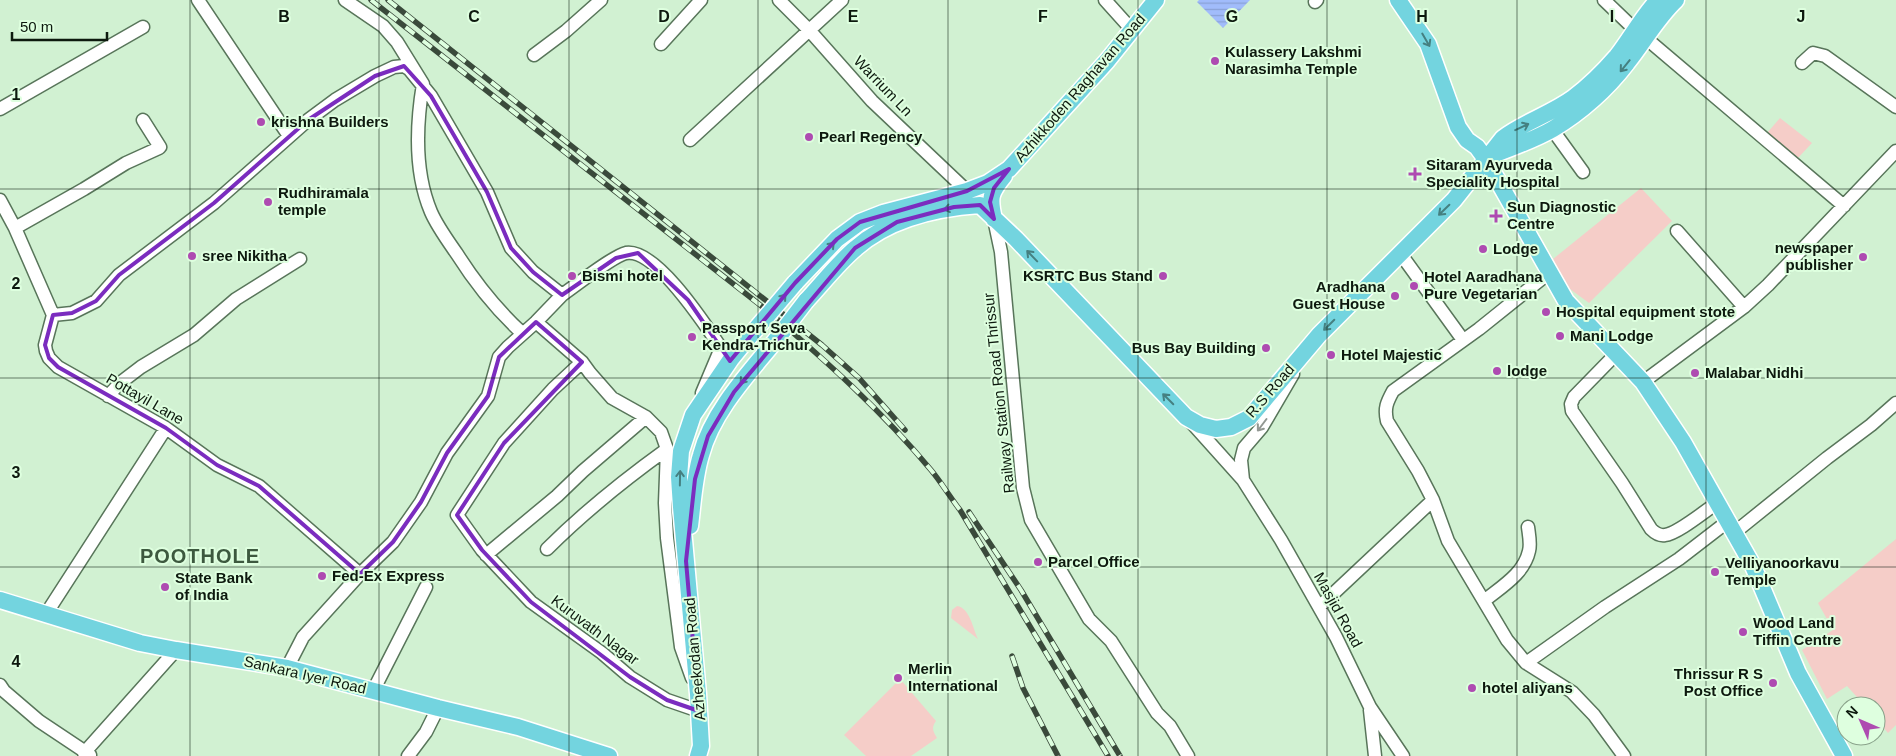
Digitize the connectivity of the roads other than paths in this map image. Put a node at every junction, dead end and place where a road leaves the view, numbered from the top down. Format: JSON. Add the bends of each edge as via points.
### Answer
{"nodes":[{"id":1,"x":198,"y":0,"type":"edge"},
{"id":2,"x":345,"y":0,"type":"edge"},
{"id":3,"x":601,"y":0,"type":"edge"},
{"id":4,"x":701,"y":0,"type":"edge"},
{"id":5,"x":779,"y":0,"type":"edge"},
{"id":6,"x":842,"y":0,"type":"edge"},
{"id":7,"x":1105,"y":0,"type":"edge"},
{"id":8,"x":1156,"y":0,"type":"edge"},
{"id":9,"x":1398,"y":0,"type":"edge"},
{"id":10,"x":1604,"y":0,"type":"edge"},
{"id":11,"x":1658,"y":0,"type":"edge"},
{"id":12,"x":1676,"y":0,"type":"edge"},
{"id":13,"x":144,"y":27,"type":"dead end"},
{"id":14,"x":1132,"y":30,"type":"junction"},
{"id":15,"x":810,"y":31,"type":"junction"},
{"id":16,"x":1640,"y":32,"type":"junction"},
{"id":17,"x":662,"y":44,"type":"dead end"},
{"id":18,"x":534,"y":55,"type":"dead end"},
{"id":19,"x":1802,"y":63,"type":"dead end"},
{"id":20,"x":423,"y":84,"type":"junction"},
{"id":21,"x":1896,"y":107,"type":"edge"},
{"id":22,"x":0,"y":109,"type":"edge"},
{"id":23,"x":143,"y":120,"type":"dead end"},
{"id":24,"x":1552,"y":130,"type":"junction"},
{"id":25,"x":289,"y":136,"type":"junction"},
{"id":26,"x":690,"y":140,"type":"dead end"},
{"id":27,"x":1896,"y":151,"type":"edge"},
{"id":28,"x":1485,"y":158,"type":"junction"},
{"id":29,"x":1009,"y":169,"type":"junction"},
{"id":30,"x":1583,"y":172,"type":"dead end"},
{"id":31,"x":967,"y":191,"type":"junction"},
{"id":32,"x":0,"y":200,"type":"edge"},
{"id":33,"x":980,"y":205,"type":"junction"},
{"id":34,"x":1844,"y":206,"type":"junction"},
{"id":35,"x":994,"y":219,"type":"junction"},
{"id":36,"x":15,"y":228,"type":"junction"},
{"id":37,"x":1677,"y":231,"type":"dead end"},
{"id":38,"x":1400,"y":253,"type":"junction"},
{"id":39,"x":300,"y":260,"type":"dead end"},
{"id":40,"x":1550,"y":272,"type":"junction"},
{"id":41,"x":562,"y":295,"type":"junction"},
{"id":42,"x":1744,"y":307,"type":"junction"},
{"id":43,"x":53,"y":315,"type":"junction"},
{"id":44,"x":536,"y":322,"type":"junction"},
{"id":45,"x":522,"y":333,"type":"junction"},
{"id":46,"x":1463,"y":340,"type":"junction"},
{"id":47,"x":744,"y":343,"type":"joint"},
{"id":48,"x":1304,"y":353,"type":"junction"},
{"id":49,"x":1616,"y":354,"type":"junction"},
{"id":50,"x":582,"y":362,"type":"junction"},
{"id":51,"x":1643,"y":382,"type":"junction"},
{"id":52,"x":108,"y":396,"type":"junction"},
{"id":53,"x":1896,"y":404,"type":"edge"},
{"id":54,"x":693,"y":415,"type":"junction"},
{"id":55,"x":646,"y":417,"type":"junction"},
{"id":56,"x":1186,"y":417,"type":"junction"},
{"id":57,"x":166,"y":428,"type":"junction"},
{"id":58,"x":666,"y":449,"type":"junction"},
{"id":59,"x":1243,"y":480,"type":"junction"},
{"id":60,"x":1433,"y":500,"type":"junction"},
{"id":61,"x":1717,"y":503,"type":"junction"},
{"id":62,"x":1730,"y":527,"type":"junction"},
{"id":63,"x":1528,"y":528,"type":"dead end"},
{"id":64,"x":547,"y":549,"type":"dead end"},
{"id":65,"x":486,"y":555,"type":"junction"},
{"id":66,"x":686,"y":561,"type":"junction"},
{"id":67,"x":360,"y":574,"type":"junction"},
{"id":68,"x":426,"y":587,"type":"dead end"},
{"id":69,"x":0,"y":600,"type":"edge"},
{"id":70,"x":1484,"y":601,"type":"junction"},
{"id":71,"x":1319,"y":607,"type":"junction"},
{"id":72,"x":46,"y":614,"type":"junction"},
{"id":73,"x":176,"y":650,"type":"junction"},
{"id":74,"x":1526,"y":662,"type":"junction"},
{"id":75,"x":287,"y":668,"type":"junction"},
{"id":76,"x":0,"y":684,"type":"edge"},
{"id":77,"x":374,"y":691,"type":"junction"},
{"id":78,"x":698,"y":694,"type":"junction"},
{"id":79,"x":1370,"y":707,"type":"junction"},
{"id":80,"x":438,"y":708,"type":"junction"},
{"id":81,"x":699,"y":711,"type":"junction"},
{"id":82,"x":88,"y":754,"type":"edge"},
{"id":83,"x":408,"y":756,"type":"edge"},
{"id":84,"x":609,"y":756,"type":"edge"},
{"id":85,"x":698,"y":756,"type":"edge"},
{"id":86,"x":1188,"y":756,"type":"edge"},
{"id":87,"x":1375,"y":756,"type":"edge"},
{"id":88,"x":1403,"y":756,"type":"edge"},
{"id":89,"x":1624,"y":756,"type":"edge"},
{"id":90,"x":1844,"y":756,"type":"edge"}],
"edges":[{"from":1,"to":25,"type":"street"},
{"from":2,"to":20,"type":"street","via":[[382,26],[397,42]]},
{"from":3,"to":18,"type":"street"},
{"from":4,"to":17,"type":"street"},
{"from":5,"to":15,"type":"street","name":"Warrium Ln"},
{"from":6,"to":15,"type":"street"},
{"from":7,"to":14,"type":"street"},
{"from":8,"to":14,"type":"main road","name":"Azhikkoden Raghavan Road"},
{"from":9,"to":28,"type":"main road","one_way":true,"via":[[1431,50],[1458,127]]},
{"from":10,"to":16,"type":"street"},
{"from":11,"to":16,"type":"main road"},
{"from":12,"to":16,"type":"main road"},
{"from":13,"to":22,"type":"street"},
{"from":14,"to":29,"type":"main road","name":"Azhikkoden Raghavan Road"},
{"from":15,"to":26,"type":"street"},
{"from":15,"to":31,"type":"street","name":"Warrium Ln","via":[[872,101]]},
{"from":16,"to":24,"type":"main road","one_way":true,"via":[[1627,64],[1582,109]]},
{"from":28,"to":16,"type":"main road","name":"R.S Road","one_way":true,"via":[[1513,131],[1546,116],[1573,98],[1595,80]]},
{"from":16,"to":34,"type":"street"},
{"from":19,"to":21,"type":"street","via":[[1814,53],[1825,56]]},
{"from":20,"to":25,"type":"street","via":[[404,66],[394,67],[335,100]]},
{"from":20,"to":41,"type":"street","via":[[487,192],[511,248],[533,272]]},
{"from":20,"to":45,"type":"street","via":[[418,146],[422,184],[431,213],[474,282]]},
{"from":23,"to":36,"type":"street","via":[[159,148],[126,163]]},
{"from":24,"to":28,"type":"main road"},
{"from":24,"to":30,"type":"street"},
{"from":25,"to":43,"type":"street","via":[[194,219],[119,275],[96,301],[72,313]]},
{"from":27,"to":34,"type":"street"},
{"from":28,"to":38,"type":"main road","name":"R.S Road","one_way":true,"via":[[1454,200]]},
{"from":28,"to":40,"type":"main road"},
{"from":29,"to":31,"type":"main road","name":"Azhikkoden Raghavan Road","via":[[988,183]]},
{"from":29,"to":35,"type":"main road","via":[[994,188],[990,202]]},
{"from":31,"to":33,"type":"main road","name":"R.S Road"},
{"from":47,"to":31,"type":"main road","name":"Azhikkoden Raghavan Road","one_way":true,"bridge":true,"via":[[837,239],[860,222]]},
{"from":32,"to":36,"type":"street"},
{"from":33,"to":35,"type":"main road","name":"R.S Road"},
{"from":33,"to":66,"type":"main road","name":"Azheekodan Road","one_way":true,"bridge":true,"via":[[954,207],[898,222],[875,234],[855,248],[806,301],[734,392],[708,436],[695,479]]},
{"from":34,"to":42,"type":"street"},
{"from":56,"to":35,"type":"main road","name":"R.S Road","one_way":true},
{"from":35,"to":86,"type":"street","name":"Railway Station Road Thrissur","via":[[1001,252],[1023,488],[1031,520],[1089,619],[1111,641]]},
{"from":36,"to":43,"type":"street"},
{"from":37,"to":42,"type":"street"},
{"from":38,"to":46,"type":"street"},
{"from":38,"to":48,"type":"main road","name":"R.S Road","one_way":true},
{"from":39,"to":52,"type":"street","via":[[236,299],[194,335],[141,367]]},
{"from":40,"to":46,"type":"street"},
{"from":40,"to":49,"type":"main road","via":[[1566,301]]},
{"from":41,"to":44,"type":"street"},
{"from":41,"to":54,"type":"street","via":[[626,253],[638,253],[648,259],[688,300],[721,348]]},
{"from":42,"to":51,"type":"street"},
{"from":43,"to":52,"type":"street","name":"Pottayil Lane","via":[[45,345],[49,358],[58,367]]},
{"from":44,"to":45,"type":"street"},
{"from":44,"to":50,"type":"street"},
{"from":45,"to":67,"type":"street","via":[[499,357],[488,396],[447,453],[421,502],[393,542]]},
{"from":46,"to":60,"type":"street","via":[[1393,390],[1386,403],[1387,421]]},
{"from":47,"to":54,"type":"main road","name":"Azheekodan Road"},
{"from":48,"to":56,"type":"main road","name":"R.S Road","via":[[1243,422],[1216,429],[1200,426]]},
{"from":48,"to":59,"type":"street","one_way":true,"via":[[1275,407],[1244,448],[1241,460]]},
{"from":49,"to":51,"type":"main road"},
{"from":49,"to":61,"type":"street","via":[[1574,397],[1572,411],[1651,529],[1666,535]]},
{"from":50,"to":55,"type":"street","via":[[612,398]]},
{"from":50,"to":65,"type":"street","name":"Kuruvath Nagar","via":[[504,443],[456,515]]},
{"from":51,"to":61,"type":"main road","via":[[1683,442]]},
{"from":52,"to":57,"type":"street","name":"Pottayil Lane"},
{"from":53,"to":62,"type":"street","via":[[1871,426]]},
{"from":66,"to":54,"type":"main road","name":"Azheekodan Road","one_way":true,"via":[[679,477],[681,452]]},
{"from":55,"to":58,"type":"street","via":[[661,432]]},
{"from":55,"to":65,"type":"street"},
{"from":56,"to":59,"type":"street","name":"Masjid Road"},
{"from":57,"to":67,"type":"street","name":"Pottayil Lane","via":[[217,465],[259,486]]},
{"from":57,"to":72,"type":"street"},
{"from":58,"to":64,"type":"street","via":[[575,521]]},
{"from":58,"to":78,"type":"street","via":[[666,520],[681,647]]},
{"from":59,"to":71,"type":"street","name":"Masjid Road"},
{"from":60,"to":70,"type":"street","via":[[1448,541]]},
{"from":60,"to":71,"type":"street"},
{"from":61,"to":62,"type":"main road"},
{"from":62,"to":74,"type":"street","via":[[1604,607]]},
{"from":62,"to":90,"type":"main road","via":[[1753,566],[1798,673]]},
{"from":63,"to":70,"type":"street","via":[[1530,550],[1525,563]]},
{"from":65,"to":81,"type":"street","name":"Kuruvath Nagar","via":[[532,602],[630,677],[667,700]]},
{"from":66,"to":78,"type":"main road","name":"Azheekodan Road"},
{"from":67,"to":75,"type":"street","via":[[303,637]]},
{"from":68,"to":77,"type":"street"},
{"from":69,"to":72,"type":"main road","name":"Sankara Iyer Road"},
{"from":70,"to":74,"type":"street","via":[[1507,640]]},
{"from":71,"to":79,"type":"street","name":"Masjid Road"},
{"from":72,"to":73,"type":"main road","name":"Sankara Iyer Road","via":[[140,643]]},
{"from":73,"to":75,"type":"main road","name":"Sankara Iyer Road"},
{"from":73,"to":82,"type":"street"},
{"from":74,"to":89,"type":"street","via":[[1572,692],[1594,715]]},
{"from":75,"to":77,"type":"main road","name":"Sankara Iyer Road"},
{"from":76,"to":82,"type":"street","via":[[39,721]]},
{"from":77,"to":80,"type":"main road","name":"Sankara Iyer Road"},
{"from":78,"to":81,"type":"main road","name":"Azheekodan Road"},
{"from":79,"to":87,"type":"street"},
{"from":79,"to":88,"type":"street","name":"Masjid Road"},
{"from":80,"to":83,"type":"street","via":[[426,732]]},
{"from":80,"to":84,"type":"main road","name":"Sankara Iyer Road","via":[[518,727]]},
{"from":81,"to":85,"type":"main road","name":"Azheekodan Road","via":[[701,746]]}]}
